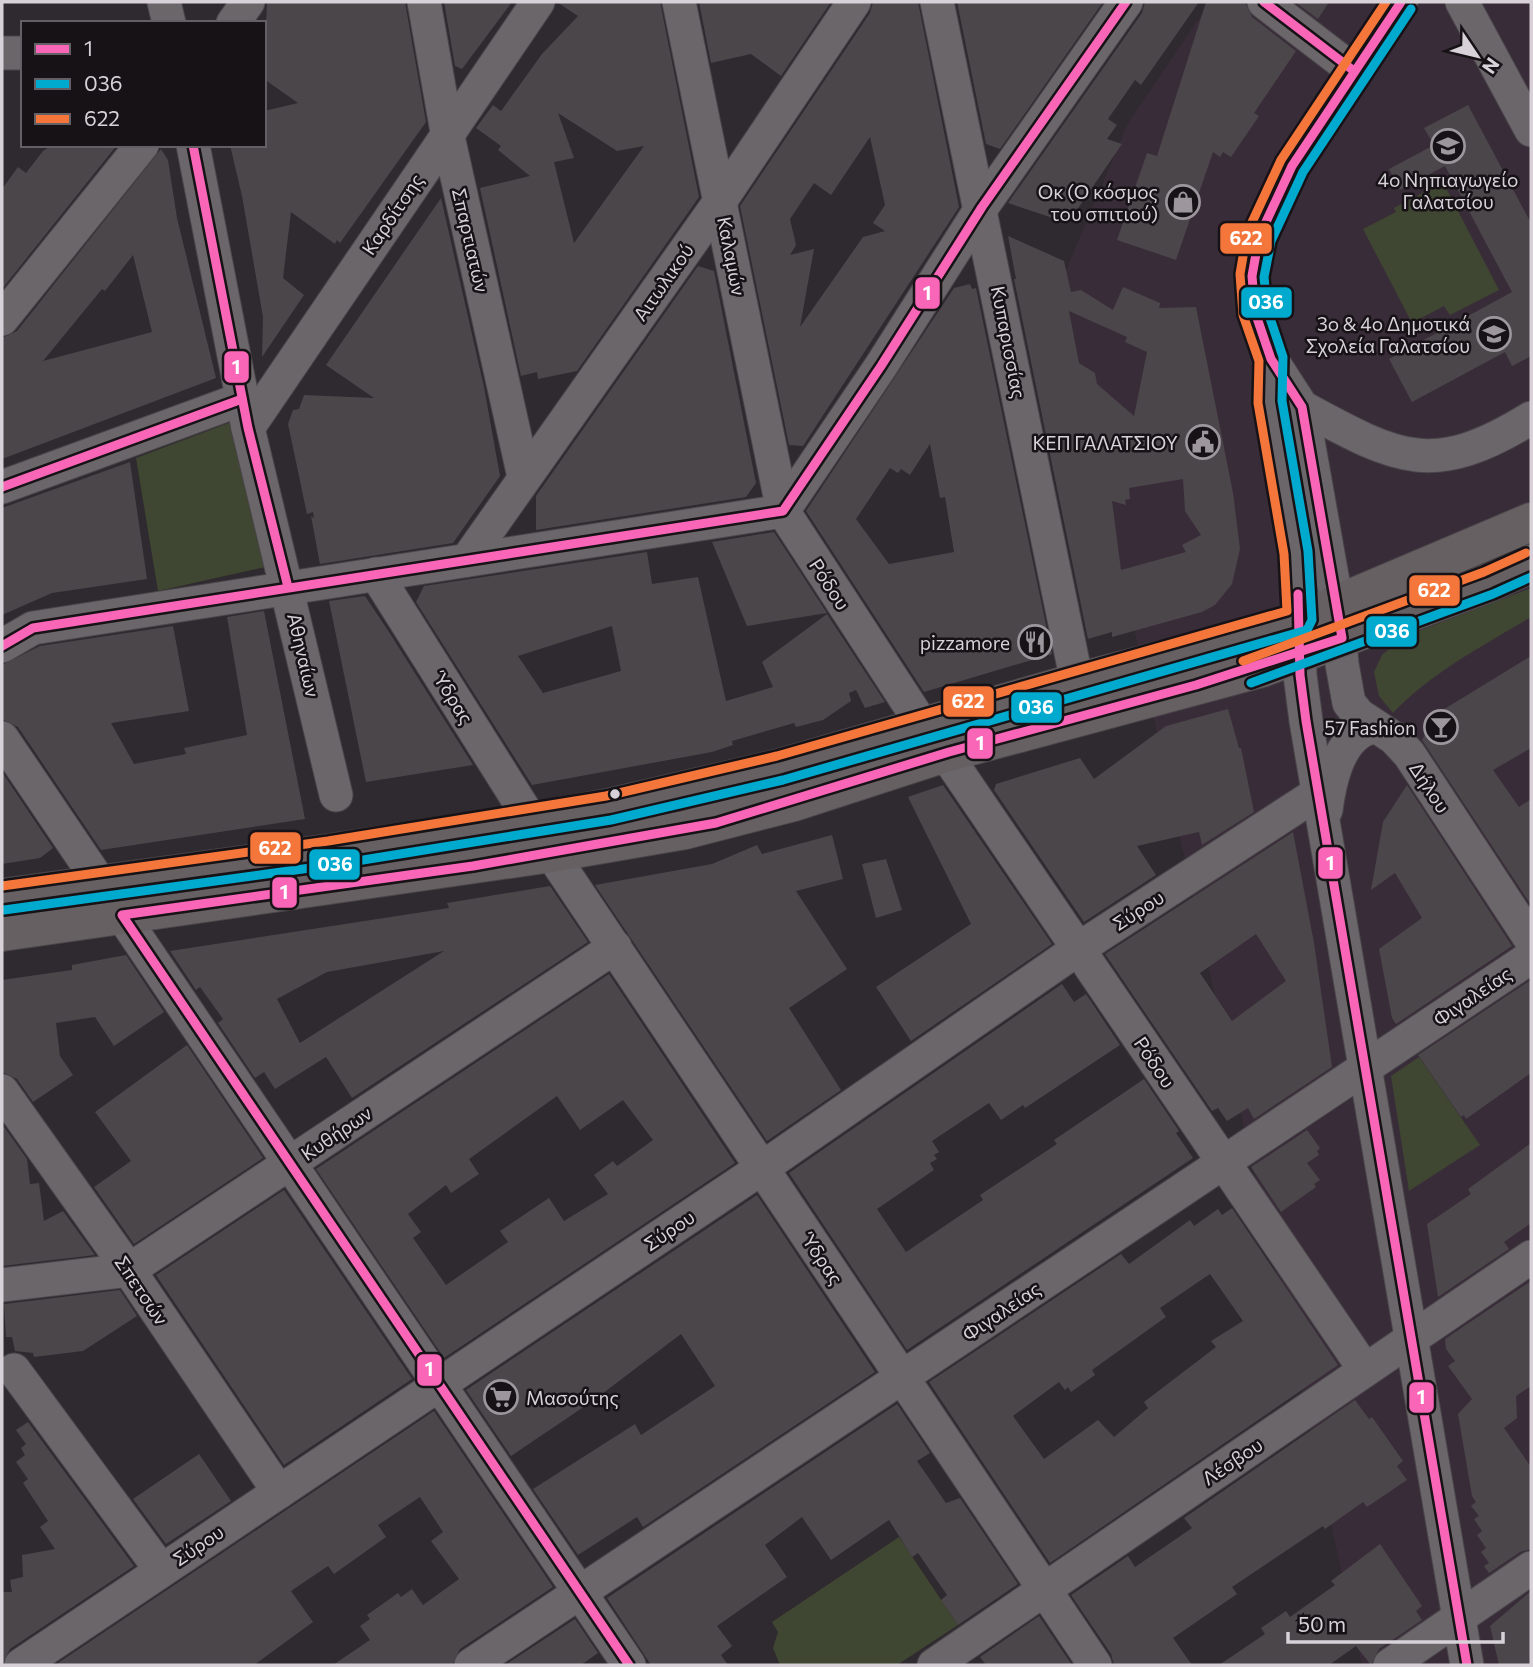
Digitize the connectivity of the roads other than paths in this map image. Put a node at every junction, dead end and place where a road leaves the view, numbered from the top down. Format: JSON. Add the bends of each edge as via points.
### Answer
{"nodes":[{"id":1,"x":164,"y":2,"type":"edge"},
{"id":2,"x":248,"y":2,"type":"edge"},
{"id":3,"x":424,"y":2,"type":"edge"},
{"id":4,"x":538,"y":2,"type":"edge"},
{"id":5,"x":679,"y":2,"type":"edge"},
{"id":6,"x":854,"y":2,"type":"edge"},
{"id":7,"x":937,"y":2,"type":"edge"},
{"id":8,"x":1126,"y":2,"type":"edge"},
{"id":9,"x":1264,"y":2,"type":"edge"},
{"id":10,"x":1401,"y":2,"type":"edge"},
{"id":11,"x":1462,"y":2,"type":"edge"},
{"id":12,"x":169,"y":21,"type":"edge"},
{"id":13,"x":234,"y":21,"type":"edge"},
{"id":14,"x":2,"y":53,"type":"edge"},
{"id":15,"x":21,"y":53,"type":"edge"},
{"id":16,"x":1354,"y":71,"type":"junction"},
{"id":17,"x":1531,"y":130,"type":"edge"},
{"id":18,"x":447,"y":132,"type":"junction"},
{"id":19,"x":140,"y":147,"type":"edge"},
{"id":20,"x":193,"y":147,"type":"edge"},
{"id":21,"x":722,"y":200,"type":"junction"},
{"id":22,"x":982,"y":207,"type":"junction"},
{"id":23,"x":2,"y":319,"type":"edge"},
{"id":24,"x":1271,"y":359,"type":"junction"},
{"id":25,"x":1302,"y":407,"type":"junction"},
{"id":26,"x":245,"y":414,"type":"junction"},
{"id":27,"x":1531,"y":418,"type":"edge"},
{"id":28,"x":524,"y":477,"type":"junction"},
{"id":29,"x":2,"y":487,"type":"edge"},
{"id":30,"x":783,"y":511,"type":"junction"},
{"id":31,"x":1531,"y":522,"type":"edge"},
{"id":32,"x":467,"y":560,"type":"junction"},
{"id":33,"x":1531,"y":564,"type":"edge"},
{"id":34,"x":376,"y":574,"type":"junction"},
{"id":35,"x":288,"y":587,"type":"junction"},
{"id":36,"x":1340,"y":621,"type":"junction"},
{"id":37,"x":1300,"y":637,"type":"junction"},
{"id":38,"x":2,"y":646,"type":"edge"},
{"id":39,"x":1077,"y":682,"type":"junction"},
{"id":40,"x":1373,"y":727,"type":"junction"},
{"id":41,"x":2,"y":738,"type":"edge"},
{"id":42,"x":934,"y":740,"type":"junction"},
{"id":43,"x":1318,"y":793,"type":"junction"},
{"id":44,"x":336,"y":795,"type":"dead end"},
{"id":45,"x":1325,"y":835,"type":"junction"},
{"id":46,"x":541,"y":837,"type":"junction"},
{"id":47,"x":2,"y":898,"type":"edge"},
{"id":48,"x":112,"y":900,"type":"junction"},
{"id":49,"x":2,"y":932,"type":"edge"},
{"id":50,"x":1531,"y":940,"type":"edge"},
{"id":51,"x":615,"y":947,"type":"junction"},
{"id":52,"x":1078,"y":949,"type":"junction"},
{"id":53,"x":1531,"y":957,"type":"edge"},
{"id":54,"x":1364,"y":1068,"type":"junction"},
{"id":55,"x":2,"y":1091,"type":"edge"},
{"id":56,"x":1223,"y":1163,"type":"junction"},
{"id":57,"x":290,"y":1164,"type":"junction"},
{"id":58,"x":762,"y":1168,"type":"junction"},
{"id":59,"x":1531,"y":1257,"type":"edge"},
{"id":60,"x":129,"y":1270,"type":"junction"},
{"id":61,"x":2,"y":1285,"type":"edge"},
{"id":62,"x":1412,"y":1338,"type":"junction"},
{"id":63,"x":14,"y":1370,"type":"dead end"},
{"id":64,"x":1366,"y":1370,"type":"junction"},
{"id":65,"x":902,"y":1377,"type":"junction"},
{"id":66,"x":439,"y":1384,"type":"junction"},
{"id":67,"x":279,"y":1492,"type":"junction"},
{"id":68,"x":1531,"y":1568,"type":"edge"},
{"id":69,"x":161,"y":1570,"type":"junction"},
{"id":70,"x":1044,"y":1590,"type":"junction"},
{"id":71,"x":579,"y":1592,"type":"junction"},
{"id":72,"x":1460,"y":1617,"type":"junction"},
{"id":73,"x":21,"y":1665,"type":"edge"},
{"id":74,"x":471,"y":1665,"type":"edge"},
{"id":75,"x":629,"y":1665,"type":"edge"},
{"id":76,"x":934,"y":1665,"type":"edge"},
{"id":77,"x":1095,"y":1665,"type":"edge"},
{"id":78,"x":1390,"y":1665,"type":"edge"},
{"id":79,"x":1467,"y":1665,"type":"edge"}],
"edges":[{"from":1,"to":12,"type":"street"},
{"from":2,"to":13,"type":"street"},
{"from":3,"to":18,"type":"street","name":"Σπαρτιατών"},
{"from":4,"to":18,"type":"street","name":"Καρδίτσης"},
{"from":5,"to":21,"type":"street","name":"Καλαμών"},
{"from":6,"to":21,"type":"street","name":"Αιτωλικού"},
{"from":7,"to":22,"type":"street","name":"Κυπαρισσίας"},
{"from":8,"to":22,"type":"street"},
{"from":9,"to":16,"type":"street"},
{"from":10,"to":16,"type":"street"},
{"from":11,"to":17,"type":"street"},
{"from":14,"to":15,"type":"street"},
{"from":16,"to":24,"type":"street","via":[[1292,166],[1259,237],[1252,276],[1255,312]]},
{"from":18,"to":26,"type":"street","name":"Καρδίτσης"},
{"from":18,"to":28,"type":"street","name":"Σπαρτιατών"},
{"from":19,"to":23,"type":"street"},
{"from":20,"to":26,"type":"street","name":"Αθηναίων"},
{"from":21,"to":28,"type":"street","name":"Αιτωλικού"},
{"from":21,"to":30,"type":"street","name":"Καλαμών"},
{"from":22,"to":30,"type":"street"},
{"from":22,"to":39,"type":"street","name":"Κυπαρισσίας"},
{"from":24,"to":25,"type":"street"},
{"from":24,"to":37,"type":"street","via":[[1270,402],[1296,553]]},
{"from":25,"to":27,"type":"street","via":[[1398,453],[1435,456],[1461,454],[1492,442]]},
{"from":25,"to":36,"type":"street","name":"Δήλου"},
{"from":26,"to":29,"type":"street"},
{"from":26,"to":35,"type":"street","name":"Αθηναίων"},
{"from":28,"to":32,"type":"street","name":"Αιτωλικού"},
{"from":30,"to":32,"type":"street"},
{"from":30,"to":42,"type":"street","name":"Ρόδου"},
{"from":31,"to":36,"type":"main road"},
{"from":32,"to":34,"type":"street"},
{"from":33,"to":36,"type":"main road","via":[[1489,583]]},
{"from":34,"to":35,"type":"street"},
{"from":34,"to":46,"type":"street","name":"Ύδρας"},
{"from":35,"to":38,"type":"street","via":[[33,628]]},
{"from":35,"to":44,"type":"street","name":"Αθηναίων"},
{"from":36,"to":37,"type":"main road"},
{"from":36,"to":40,"type":"street","name":"Δήλου","via":[[1349,704]]},
{"from":37,"to":39,"type":"main road","via":[[1250,637]]},
{"from":37,"to":42,"type":"main road","via":[[1262,668]]},
{"from":37,"to":43,"type":"street","via":[[1306,721]]},
{"from":39,"to":42,"type":"main road"},
{"from":40,"to":45,"type":"street","via":[[1348,741],[1340,758],[1326,807]]},
{"from":40,"to":50,"type":"street","name":"Δήλου","via":[[1394,738],[1409,754]]},
{"from":41,"to":48,"type":"street"},
{"from":42,"to":46,"type":"main road","via":[[794,802],[685,830]]},
{"from":42,"to":52,"type":"street","name":"Ρόδου"},
{"from":43,"to":45,"type":"street"},
{"from":43,"to":52,"type":"street","name":"Σύρου"},
{"from":45,"to":54,"type":"street"},
{"from":46,"to":48,"type":"main road"},
{"from":46,"to":51,"type":"street","name":"Ύδρας"},
{"from":47,"to":48,"type":"main road"},
{"from":48,"to":49,"type":"main road"},
{"from":48,"to":57,"type":"street"},
{"from":51,"to":57,"type":"street","name":"Κυθήρων"},
{"from":51,"to":58,"type":"street","name":"Ύδρας"},
{"from":52,"to":56,"type":"street","name":"Ρόδου"},
{"from":52,"to":58,"type":"street","name":"Σύρου"},
{"from":53,"to":54,"type":"street","name":"Φιγαλείας"},
{"from":54,"to":56,"type":"street","name":"Φιγαλείας"},
{"from":54,"to":62,"type":"street"},
{"from":55,"to":60,"type":"street","name":"Σπετσών"},
{"from":56,"to":64,"type":"street","name":"Ρόδου"},
{"from":56,"to":65,"type":"street","name":"Φιγαλείας"},
{"from":57,"to":60,"type":"street","name":"Κυθήρων"},
{"from":57,"to":66,"type":"street"},
{"from":58,"to":65,"type":"street","name":"Ύδρας"},
{"from":58,"to":66,"type":"street","name":"Σύρου"},
{"from":59,"to":62,"type":"street","name":"Λέσβου"},
{"from":60,"to":61,"type":"street","name":"Κυθήρων"},
{"from":60,"to":67,"type":"street","name":"Σπετσών"},
{"from":62,"to":64,"type":"street","name":"Λέσβου"},
{"from":62,"to":72,"type":"street"},
{"from":63,"to":69,"type":"street"},
{"from":64,"to":70,"type":"street","name":"Λέσβου"},
{"from":65,"to":70,"type":"street","name":"Ύδρας"},
{"from":65,"to":71,"type":"street","name":"Φιγαλείας"},
{"from":66,"to":67,"type":"street","name":"Σύρου"},
{"from":66,"to":71,"type":"street"},
{"from":67,"to":69,"type":"street","name":"Σύρου"},
{"from":68,"to":72,"type":"street"},
{"from":69,"to":73,"type":"street","name":"Σύρου"},
{"from":70,"to":76,"type":"street","name":"Λέσβου"},
{"from":70,"to":77,"type":"street","name":"Ύδρας"},
{"from":71,"to":74,"type":"street","name":"Φιγαλείας"},
{"from":71,"to":75,"type":"street"},
{"from":72,"to":78,"type":"street"},
{"from":72,"to":79,"type":"street"}]}
